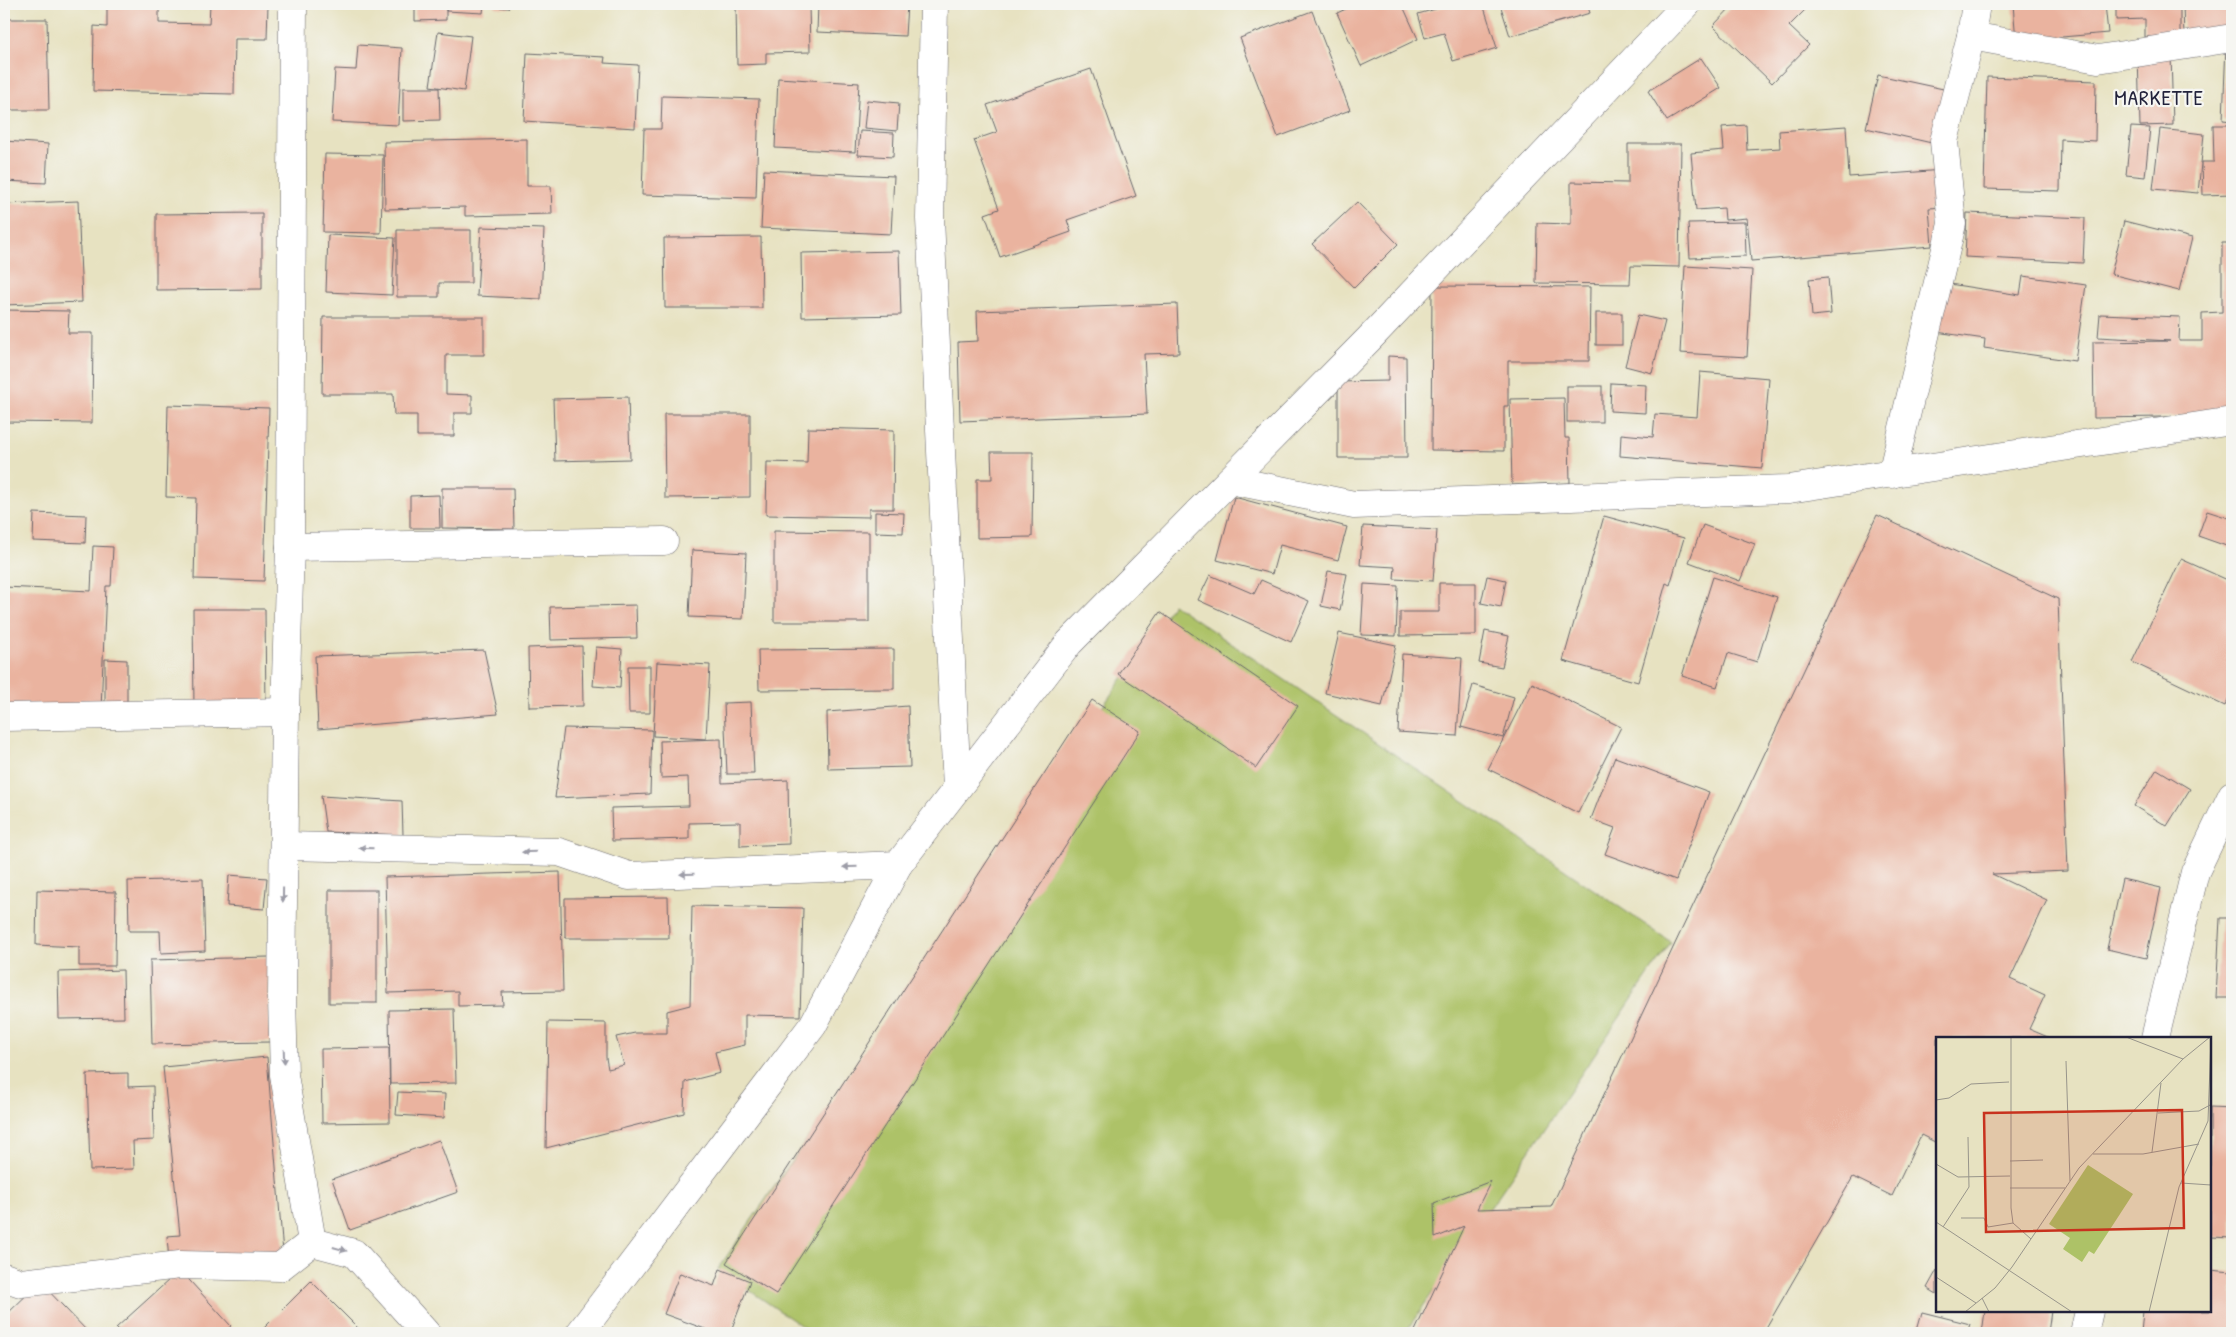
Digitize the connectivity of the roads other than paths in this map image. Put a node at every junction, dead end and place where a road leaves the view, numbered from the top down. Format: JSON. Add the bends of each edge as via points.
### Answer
{"nodes":[{"id":1,"x":293,"y":4,"type":"edge"},
{"id":2,"x":934,"y":4,"type":"edge"},
{"id":3,"x":1687,"y":4,"type":"edge"},
{"id":4,"x":1976,"y":4,"type":"edge"},
{"id":5,"x":1971,"y":36,"type":"junction"},
{"id":6,"x":2232,"y":38,"type":"edge"},
{"id":7,"x":2232,"y":421,"type":"edge"},
{"id":8,"x":1892,"y":474,"type":"junction"},
{"id":9,"x":1230,"y":480,"type":"junction"},
{"id":10,"x":664,"y":541,"type":"dead end"},
{"id":11,"x":290,"y":547,"type":"junction"},
{"id":12,"x":285,"y":712,"type":"junction"},
{"id":13,"x":4,"y":717,"type":"edge"},
{"id":14,"x":957,"y":788,"type":"junction"},
{"id":15,"x":2232,"y":795,"type":"edge"},
{"id":16,"x":2224,"y":833,"type":"edge"},
{"id":17,"x":284,"y":846,"type":"junction"},
{"id":18,"x":898,"y":865,"type":"junction"},
{"id":19,"x":2155,"y":1037,"type":"edge"},
{"id":20,"x":312,"y":1242,"type":"junction"},
{"id":21,"x":4,"y":1277,"type":"edge"},
{"id":22,"x":2090,"y":1312,"type":"edge"},
{"id":23,"x":426,"y":1333,"type":"edge"},
{"id":24,"x":580,"y":1333,"type":"edge"},
{"id":25,"x":2084,"y":1333,"type":"edge"}],
"edges":[{"from":1,"to":11,"type":"street"},
{"from":2,"to":14,"type":"street","via":[[930,219]]},
{"from":3,"to":9,"type":"street","via":[[1369,339]]},
{"from":4,"to":5,"type":"street"},
{"from":5,"to":6,"type":"street","via":[[2098,59]]},
{"from":5,"to":8,"type":"street","via":[[1944,141],[1952,224]]},
{"from":7,"to":8,"type":"street"},
{"from":8,"to":9,"type":"street","via":[[1789,489],[1354,506]]},
{"from":9,"to":14,"type":"street","via":[[1069,642]]},
{"from":10,"to":11,"type":"street"},
{"from":11,"to":12,"type":"street"},
{"from":12,"to":13,"type":"street"},
{"from":12,"to":17,"type":"street"},
{"from":14,"to":18,"type":"street"},
{"from":15,"to":16,"type":"street"},
{"from":16,"to":19,"type":"street","via":[[2195,872]]},
{"from":18,"to":17,"type":"street","one_way":true,"via":[[629,876],[559,852]]},
{"from":17,"to":20,"type":"street","one_way":true,"via":[[284,1075]]},
{"from":18,"to":24,"type":"street","via":[[813,1025]]},
{"from":20,"to":21,"type":"street","via":[[280,1267],[180,1265],[21,1283]]},
{"from":20,"to":23,"type":"street","one_way":true,"via":[[354,1253]]},
{"from":22,"to":25,"type":"street"}]}
